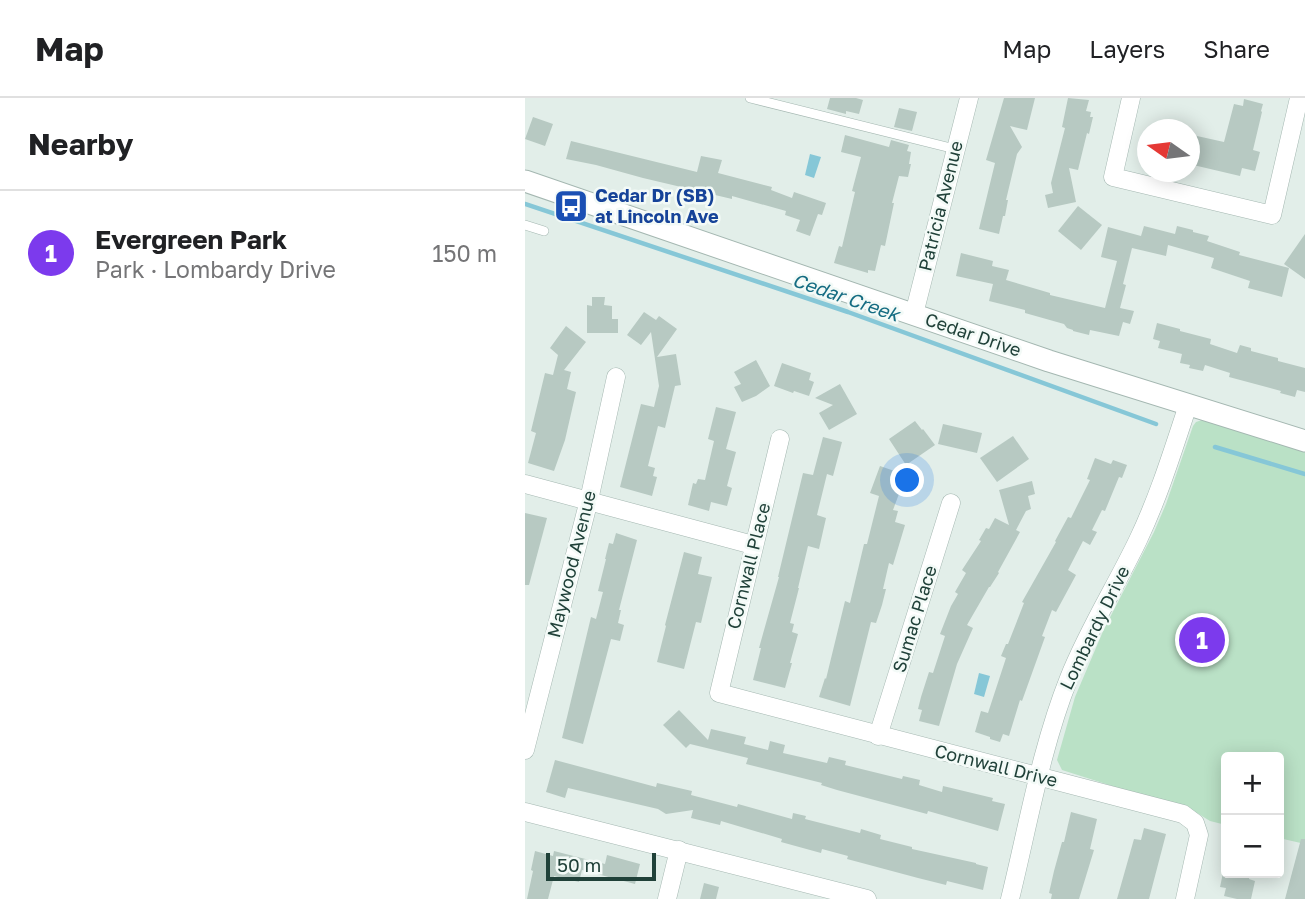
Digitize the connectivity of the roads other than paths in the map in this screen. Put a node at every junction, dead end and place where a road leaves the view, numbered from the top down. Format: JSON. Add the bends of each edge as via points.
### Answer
{"nodes":[{"id":1,"x":750,"y":98,"type":"edge"},
{"id":2,"x":968,"y":98,"type":"edge"},
{"id":3,"x":1131,"y":98,"type":"edge"},
{"id":4,"x":1299,"y":98,"type":"edge"},
{"id":5,"x":1299,"y":121,"type":"edge"},
{"id":6,"x":955,"y":149,"type":"junction"},
{"id":7,"x":525,"y":180,"type":"edge"},
{"id":8,"x":525,"y":225,"type":"edge"},
{"id":9,"x":544,"y":231,"type":"dead end"},
{"id":10,"x":914,"y":314,"type":"junction"},
{"id":11,"x":616,"y":377,"type":"dead end"},
{"id":12,"x":1188,"y":405,"type":"junction"},
{"id":13,"x":780,"y":439,"type":"dead end"},
{"id":14,"x":1305,"y":441,"type":"edge"},
{"id":15,"x":525,"y":484,"type":"edge"},
{"id":16,"x":589,"y":500,"type":"junction"},
{"id":17,"x":951,"y":502,"type":"dead end"},
{"id":18,"x":753,"y":545,"type":"junction"},
{"id":19,"x":719,"y":693,"type":"joint"},
{"id":20,"x":878,"y":736,"type":"junction"},
{"id":21,"x":525,"y":750,"type":"edge"},
{"id":22,"x":1039,"y":777,"type":"junction"},
{"id":23,"x":525,"y":812,"type":"edge"},
{"id":24,"x":679,"y":850,"type":"junction"},
{"id":25,"x":840,"y":896,"type":"edge"},
{"id":26,"x":667,"y":899,"type":"edge"},
{"id":27,"x":867,"y":899,"type":"edge"},
{"id":28,"x":1010,"y":899,"type":"edge"},
{"id":29,"x":1185,"y":899,"type":"edge"}],
"edges":[{"from":1,"to":6,"type":"lane"},
{"from":2,"to":6,"type":"street","name":"Patricia Avenue"},
{"from":3,"to":5,"type":"street","via":[[1113,177],[1272,215]]},
{"from":4,"to":5,"type":"street"},
{"from":6,"to":10,"type":"street","name":"Patricia Avenue"},
{"from":7,"to":10,"type":"street","name":"Cedar Drive"},
{"from":8,"to":9,"type":"lane"},
{"from":10,"to":12,"type":"street","name":"Cedar Drive"},
{"from":11,"to":16,"type":"street","name":"Maywood Avenue"},
{"from":12,"to":14,"type":"street","name":"Cedar Drive"},
{"from":12,"to":22,"type":"street","name":"Lombardy Drive","via":[[1149,517],[1069,677]]},
{"from":13,"to":18,"type":"street","name":"Cornwall Place"},
{"from":15,"to":16,"type":"street"},
{"from":16,"to":18,"type":"street"},
{"from":16,"to":21,"type":"street","name":"Maywood Avenue"},
{"from":17,"to":20,"type":"street","name":"Sumac Place"},
{"from":18,"to":19,"type":"street","name":"Cornwall Place"},
{"from":19,"to":20,"type":"street","name":"Cornwall Drive"},
{"from":20,"to":22,"type":"street","name":"Cornwall Drive"},
{"from":22,"to":28,"type":"street","name":"Lombardy Drive"},
{"from":22,"to":29,"type":"street","name":"Cornwall Drive","via":[[1190,818],[1199,835]]},
{"from":23,"to":24,"type":"street"},
{"from":24,"to":25,"type":"street"},
{"from":24,"to":26,"type":"street"},
{"from":25,"to":27,"type":"street"}]}
